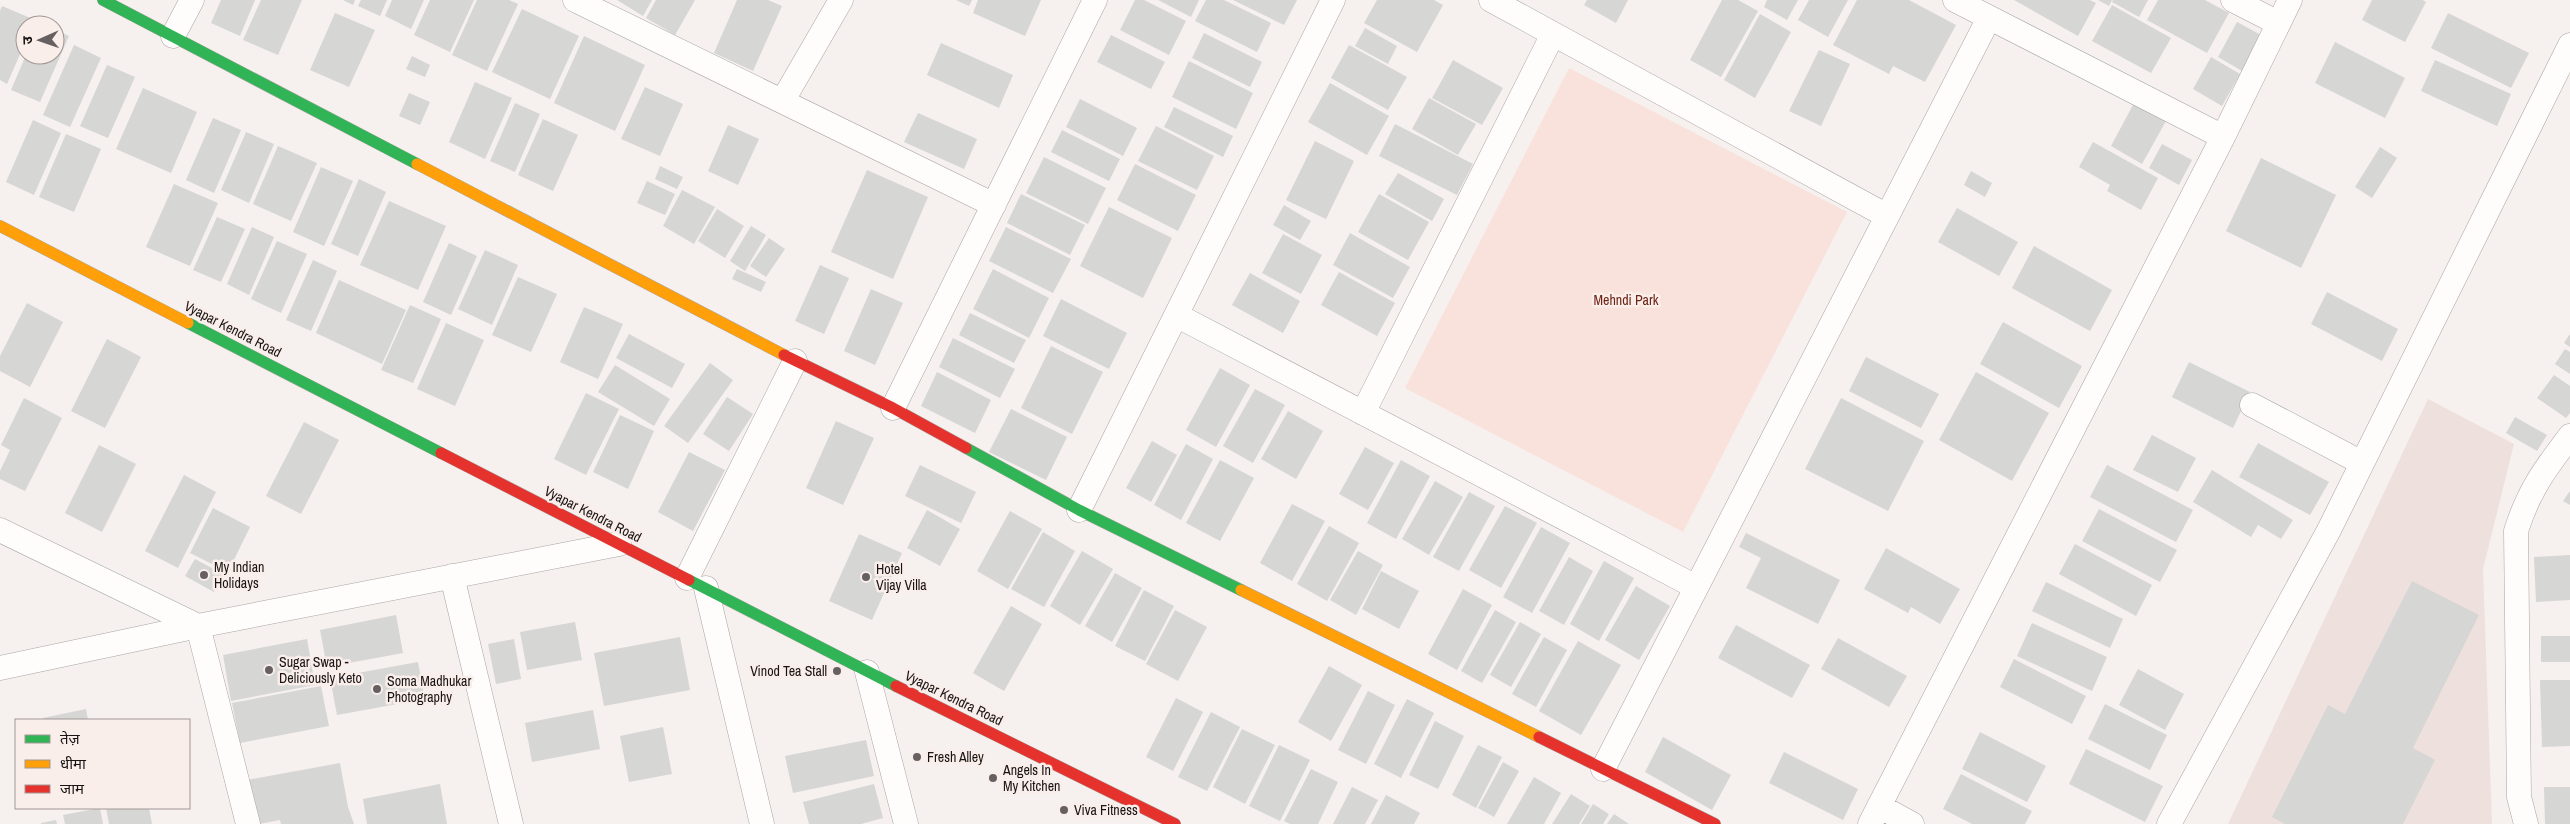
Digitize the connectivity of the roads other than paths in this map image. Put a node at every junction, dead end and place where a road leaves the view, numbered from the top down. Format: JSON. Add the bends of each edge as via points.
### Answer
{"nodes":[{"id":1,"x":103,"y":0,"type":"edge"},
{"id":2,"x":192,"y":0,"type":"edge"},
{"id":3,"x":575,"y":0,"type":"edge"},
{"id":4,"x":841,"y":0,"type":"edge"},
{"id":5,"x":1095,"y":0,"type":"edge"},
{"id":6,"x":1333,"y":0,"type":"edge"},
{"id":7,"x":1490,"y":0,"type":"edge"},
{"id":8,"x":1955,"y":0,"type":"edge"},
{"id":9,"x":2233,"y":0,"type":"edge"},
{"id":10,"x":2290,"y":0,"type":"edge"},
{"id":11,"x":1990,"y":18,"type":"junction"},
{"id":12,"x":2278,"y":24,"type":"junction"},
{"id":13,"x":1553,"y":34,"type":"junction"},
{"id":14,"x":173,"y":36,"type":"junction"},
{"id":15,"x":2570,"y":44,"type":"edge"},
{"id":16,"x":783,"y":100,"type":"junction"},
{"id":17,"x":2224,"y":137,"type":"junction"},
{"id":18,"x":994,"y":205,"type":"junction"},
{"id":19,"x":1887,"y":216,"type":"junction"},
{"id":20,"x":0,"y":226,"type":"edge"},
{"id":21,"x":1176,"y":316,"type":"junction"},
{"id":22,"x":795,"y":362,"type":"junction"},
{"id":23,"x":2252,"y":406,"type":"dead end"},
{"id":24,"x":893,"y":408,"type":"junction"},
{"id":25,"x":1363,"y":413,"type":"junction"},
{"id":26,"x":2570,"y":436,"type":"edge"},
{"id":27,"x":2362,"y":463,"type":"junction"},
{"id":28,"x":1079,"y":510,"type":"junction"},
{"id":29,"x":0,"y":530,"type":"edge"},
{"id":30,"x":620,"y":544,"type":"junction"},
{"id":31,"x":452,"y":576,"type":"junction"},
{"id":32,"x":697,"y":583,"type":"junction"},
{"id":33,"x":1696,"y":587,"type":"junction"},
{"id":34,"x":198,"y":626,"type":"junction"},
{"id":35,"x":0,"y":668,"type":"edge"},
{"id":36,"x":867,"y":672,"type":"junction"},
{"id":37,"x":1603,"y":769,"type":"junction"},
{"id":38,"x":1875,"y":815,"type":"edge"},
{"id":39,"x":248,"y":824,"type":"edge"},
{"id":40,"x":511,"y":824,"type":"edge"},
{"id":41,"x":762,"y":824,"type":"edge"},
{"id":42,"x":906,"y":824,"type":"edge"},
{"id":43,"x":1175,"y":824,"type":"edge"},
{"id":44,"x":1715,"y":824,"type":"edge"},
{"id":45,"x":1912,"y":824,"type":"edge"},
{"id":46,"x":2169,"y":824,"type":"edge"},
{"id":47,"x":2526,"y":824,"type":"edge"}],
"edges":[{"from":1,"to":14,"type":"street"},
{"from":2,"to":14,"type":"street"},
{"from":3,"to":16,"type":"street"},
{"from":4,"to":16,"type":"street"},
{"from":5,"to":18,"type":"street"},
{"from":6,"to":21,"type":"street"},
{"from":7,"to":13,"type":"street"},
{"from":8,"to":11,"type":"street"},
{"from":9,"to":12,"type":"street"},
{"from":10,"to":12,"type":"street"},
{"from":11,"to":17,"type":"street"},
{"from":11,"to":19,"type":"street"},
{"from":12,"to":17,"type":"street"},
{"from":13,"to":19,"type":"street"},
{"from":13,"to":25,"type":"street"},
{"from":14,"to":22,"type":"street"},
{"from":15,"to":27,"type":"street"},
{"from":16,"to":18,"type":"street"},
{"from":17,"to":38,"type":"street"},
{"from":18,"to":24,"type":"street"},
{"from":19,"to":33,"type":"street"},
{"from":20,"to":30,"type":"street","name":"Vyapar Kendra Road"},
{"from":21,"to":25,"type":"street"},
{"from":21,"to":28,"type":"street"},
{"from":22,"to":24,"type":"street"},
{"from":22,"to":32,"type":"street"},
{"from":23,"to":27,"type":"street"},
{"from":24,"to":28,"type":"street"},
{"from":25,"to":33,"type":"street"},
{"from":26,"to":47,"type":"street","via":[[2539,476],[2516,531],[2519,797]]},
{"from":27,"to":46,"type":"street"},
{"from":28,"to":37,"type":"street"},
{"from":29,"to":34,"type":"street"},
{"from":30,"to":31,"type":"street"},
{"from":30,"to":32,"type":"street","name":"Vyapar Kendra Road"},
{"from":31,"to":34,"type":"street"},
{"from":31,"to":40,"type":"street"},
{"from":32,"to":36,"type":"street","name":"Vyapar Kendra Road"},
{"from":32,"to":41,"type":"street"},
{"from":33,"to":37,"type":"street"},
{"from":34,"to":35,"type":"street"},
{"from":34,"to":39,"type":"street"},
{"from":36,"to":42,"type":"street"},
{"from":36,"to":43,"type":"street","name":"Vyapar Kendra Road"},
{"from":37,"to":44,"type":"street"},
{"from":38,"to":45,"type":"street"}]}
